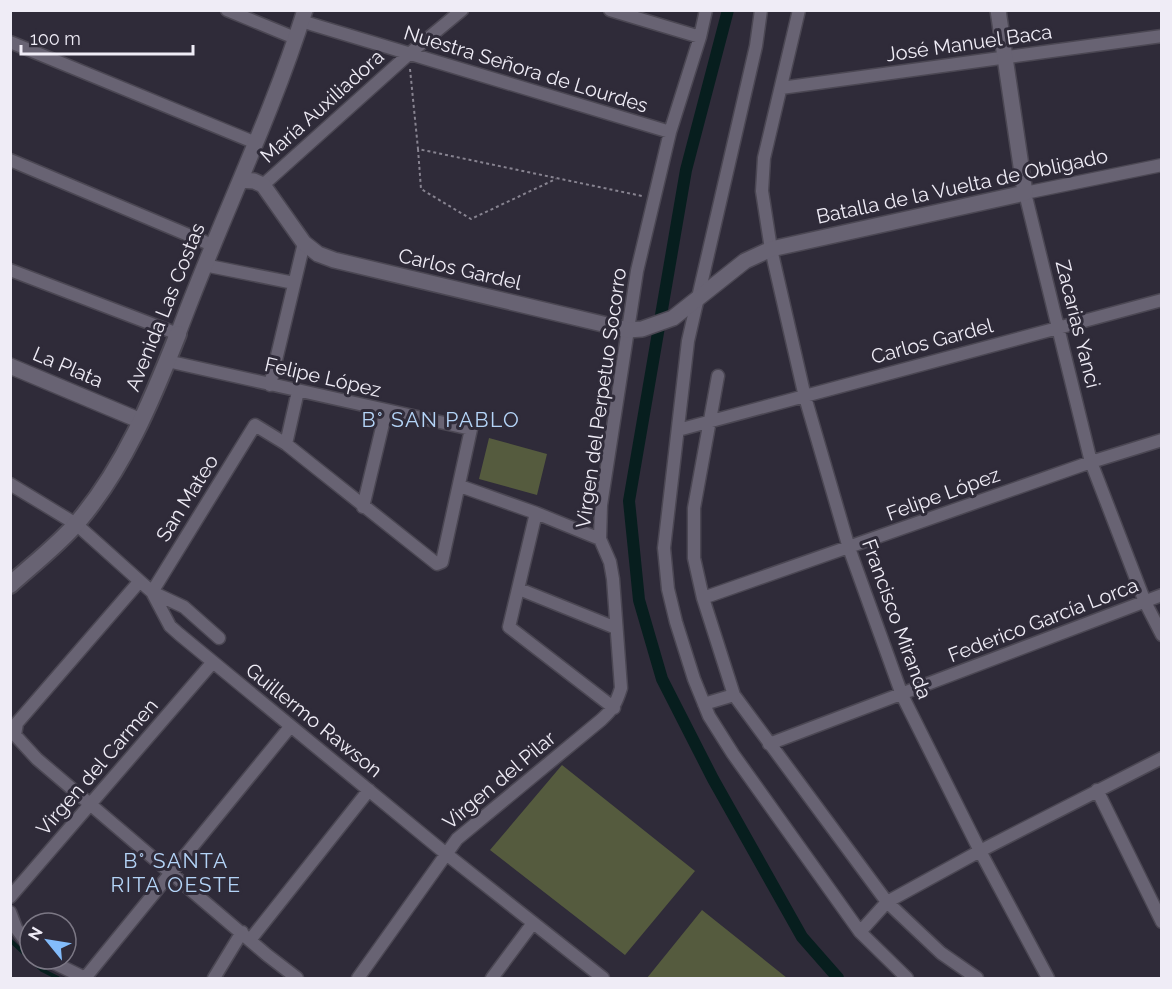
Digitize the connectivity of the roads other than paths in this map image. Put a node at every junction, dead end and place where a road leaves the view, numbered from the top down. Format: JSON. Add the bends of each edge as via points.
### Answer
{"nodes":[{"id":1,"x":227,"y":10,"type":"edge"},
{"id":2,"x":462,"y":10,"type":"edge"},
{"id":3,"x":610,"y":10,"type":"edge"},
{"id":4,"x":706,"y":10,"type":"edge"},
{"id":5,"x":761,"y":10,"type":"edge"},
{"id":6,"x":799,"y":10,"type":"edge"},
{"id":7,"x":998,"y":10,"type":"edge"},
{"id":8,"x":303,"y":16,"type":"edge"},
{"id":9,"x":1161,"y":36,"type":"edge"},
{"id":10,"x":700,"y":37,"type":"junction"},
{"id":11,"x":295,"y":38,"type":"junction"},
{"id":12,"x":10,"y":42,"type":"edge"},
{"id":13,"x":409,"y":54,"type":"junction"},
{"id":14,"x":1005,"y":57,"type":"junction"},
{"id":15,"x":781,"y":88,"type":"junction"},
{"id":16,"x":670,"y":132,"type":"junction"},
{"id":17,"x":256,"y":143,"type":"junction"},
{"id":18,"x":10,"y":160,"type":"edge"},
{"id":19,"x":1161,"y":165,"type":"edge"},
{"id":20,"x":241,"y":180,"type":"junction"},
{"id":21,"x":263,"y":185,"type":"junction"},
{"id":22,"x":1025,"y":193,"type":"junction"},
{"id":23,"x":304,"y":243,"type":"junction"},
{"id":24,"x":212,"y":244,"type":"junction"},
{"id":25,"x":771,"y":249,"type":"junction"},
{"id":26,"x":204,"y":265,"type":"junction"},
{"id":27,"x":10,"y":270,"type":"edge"},
{"id":28,"x":294,"y":283,"type":"junction"},
{"id":29,"x":1161,"y":300,"type":"edge"},
{"id":30,"x":697,"y":301,"type":"junction"},
{"id":31,"x":1057,"y":329,"type":"junction"},
{"id":32,"x":628,"y":330,"type":"junction"},
{"id":33,"x":178,"y":334,"type":"junction"},
{"id":34,"x":167,"y":361,"type":"junction"},
{"id":35,"x":10,"y":366,"type":"edge"},
{"id":36,"x":718,"y":376,"type":"dead end"},
{"id":37,"x":270,"y":385,"type":"junction"},
{"id":38,"x":298,"y":391,"type":"junction"},
{"id":39,"x":805,"y":397,"type":"junction"},
{"id":40,"x":386,"y":411,"type":"junction"},
{"id":41,"x":141,"y":421,"type":"junction"},
{"id":42,"x":709,"y":421,"type":"junction"},
{"id":43,"x":678,"y":429,"type":"junction"},
{"id":44,"x":1161,"y":440,"type":"edge"},
{"id":45,"x":286,"y":444,"type":"junction"},
{"id":46,"x":1091,"y":462,"type":"junction"},
{"id":47,"x":10,"y":483,"type":"edge"},
{"id":48,"x":460,"y":486,"type":"junction"},
{"id":49,"x":363,"y":507,"type":"junction"},
{"id":50,"x":536,"y":513,"type":"junction"},
{"id":51,"x":76,"y":524,"type":"junction"},
{"id":52,"x":600,"y":539,"type":"junction"},
{"id":53,"x":849,"y":548,"type":"junction"},
{"id":54,"x":139,"y":582,"type":"junction"},
{"id":55,"x":10,"y":585,"type":"edge"},
{"id":56,"x":519,"y":589,"type":"junction"},
{"id":57,"x":152,"y":592,"type":"junction"},
{"id":58,"x":1161,"y":595,"type":"edge"},
{"id":59,"x":703,"y":598,"type":"junction"},
{"id":60,"x":1145,"y":602,"type":"junction"},
{"id":61,"x":616,"y":628,"type":"junction"},
{"id":62,"x":1161,"y":635,"type":"edge"},
{"id":63,"x":219,"y":638,"type":"dead end"},
{"id":64,"x":213,"y":662,"type":"junction"},
{"id":65,"x":734,"y":695,"type":"junction"},
{"id":66,"x":902,"y":695,"type":"junction"},
{"id":67,"x":704,"y":704,"type":"junction"},
{"id":68,"x":614,"y":708,"type":"junction"},
{"id":69,"x":290,"y":727,"type":"junction"},
{"id":70,"x":770,"y":744,"type":"junction"},
{"id":71,"x":1161,"y":758,"type":"edge"},
{"id":72,"x":369,"y":790,"type":"junction"},
{"id":73,"x":1097,"y":790,"type":"junction"},
{"id":74,"x":91,"y":805,"type":"junction"},
{"id":75,"x":980,"y":851,"type":"junction"},
{"id":76,"x":445,"y":853,"type":"junction"},
{"id":77,"x":170,"y":872,"type":"junction"},
{"id":78,"x":10,"y":897,"type":"edge"},
{"id":79,"x":887,"y":902,"type":"junction"},
{"id":80,"x":10,"y":912,"type":"edge"},
{"id":81,"x":1161,"y":922,"type":"edge"},
{"id":82,"x":534,"y":923,"type":"junction"},
{"id":83,"x":18,"y":931,"type":"edge"},
{"id":84,"x":860,"y":932,"type":"junction"},
{"id":85,"x":246,"y":936,"type":"junction"},
{"id":86,"x":71,"y":971,"type":"edge"},
{"id":87,"x":85,"y":978,"type":"edge"},
{"id":88,"x":214,"y":978,"type":"edge"},
{"id":89,"x":297,"y":978,"type":"edge"},
{"id":90,"x":358,"y":978,"type":"edge"},
{"id":91,"x":492,"y":978,"type":"edge"},
{"id":92,"x":603,"y":978,"type":"edge"},
{"id":93,"x":907,"y":978,"type":"edge"},
{"id":94,"x":977,"y":978,"type":"edge"},
{"id":95,"x":1048,"y":978,"type":"edge"}],
"edges":[{"from":1,"to":11,"type":"street"},
{"from":2,"to":13,"type":"street","name":"María Auxiliadora"},
{"from":3,"to":10,"type":"street"},
{"from":4,"to":10,"type":"street","name":"Virgen del Perpetuo Socorro"},
{"from":5,"to":30,"type":"street"},
{"from":6,"to":15,"type":"street","name":"Francisco Miranda"},
{"from":7,"to":14,"type":"street","name":"Zacarias Yanci"},
{"from":8,"to":11,"type":"street","name":"Avenida Las Costas"},
{"from":8,"to":13,"type":"street","name":"Nuestra Señora de Lourdes"},
{"from":9,"to":14,"type":"street","name":"José Manuel Baca"},
{"from":10,"to":16,"type":"street","name":"Virgen del Perpetuo Socorro"},
{"from":11,"to":17,"type":"street","name":"Avenida Las Costas"},
{"from":12,"to":17,"type":"street"},
{"from":13,"to":16,"type":"street","name":"Nuestra Señora de Lourdes"},
{"from":13,"to":21,"type":"street","name":"María Auxiliadora"},
{"from":14,"to":15,"type":"street","name":"José Manuel Baca"},
{"from":14,"to":22,"type":"street","name":"Zacarias Yanci"},
{"from":15,"to":25,"type":"street","name":"Francisco Miranda","via":[[763,169],[762,191]]},
{"from":16,"to":32,"type":"street","name":"Virgen del Perpetuo Socorro","via":[[637,271]]},
{"from":17,"to":20,"type":"street","name":"Avenida Las Costas"},
{"from":18,"to":24,"type":"street"},
{"from":19,"to":22,"type":"street","name":"Batalla de la Vuelta de Obligado"},
{"from":20,"to":21,"type":"street"},
{"from":20,"to":24,"type":"street","name":"Avenida Las Costas"},
{"from":21,"to":23,"type":"street","name":"Carlos Gardel"},
{"from":22,"to":25,"type":"street","name":"Batalla de la Vuelta de Obligado"},
{"from":22,"to":31,"type":"street","name":"Zacarias Yanci"},
{"from":23,"to":28,"type":"street"},
{"from":23,"to":32,"type":"street","name":"Carlos Gardel","via":[[334,260]]},
{"from":24,"to":26,"type":"street","name":"Avenida Las Costas"},
{"from":25,"to":30,"type":"street","name":"Batalla de la Vuelta de Obligado","via":[[745,261]]},
{"from":25,"to":39,"type":"street","name":"Francisco Miranda"},
{"from":26,"to":28,"type":"street"},
{"from":26,"to":33,"type":"street","name":"Avenida Las Costas"},
{"from":27,"to":33,"type":"street"},
{"from":28,"to":37,"type":"street"},
{"from":29,"to":31,"type":"street","name":"Carlos Gardel"},
{"from":30,"to":32,"type":"street","name":"Carlos Gardel","via":[[666,321]]},
{"from":30,"to":43,"type":"street","via":[[688,341]]},
{"from":31,"to":39,"type":"street","name":"Carlos Gardel"},
{"from":31,"to":46,"type":"street","name":"Zacarias Yanci"},
{"from":32,"to":52,"type":"street","name":"Virgen del Perpetuo Socorro","via":[[601,505]]},
{"from":33,"to":34,"type":"main road","name":"Avenida Las Costas"},
{"from":34,"to":37,"type":"street","name":"Felipe López"},
{"from":34,"to":41,"type":"main road","name":"Avenida Las Costas"},
{"from":35,"to":41,"type":"street","name":"La Plata"},
{"from":36,"to":42,"type":"street"},
{"from":37,"to":38,"type":"street","name":"Felipe López"},
{"from":38,"to":40,"type":"street","name":"Felipe López"},
{"from":38,"to":45,"type":"street"},
{"from":39,"to":42,"type":"street","name":"Carlos Gardel"},
{"from":39,"to":53,"type":"street","name":"Francisco Miranda"},
{"from":40,"to":48,"type":"street","name":"Felipe López","via":[[471,429]]},
{"from":40,"to":49,"type":"street"},
{"from":41,"to":51,"type":"main road","name":"Avenida Las Costas","via":[[98,495]]},
{"from":42,"to":43,"type":"street","name":"Carlos Gardel"},
{"from":42,"to":59,"type":"street","via":[[694,508],[694,558]]},
{"from":43,"to":67,"type":"street","via":[[664,548],[668,589],[679,634]]},
{"from":44,"to":46,"type":"street","name":"Felipe López"},
{"from":45,"to":49,"type":"street"},
{"from":45,"to":57,"type":"street","name":"San Mateo","via":[[255,425]]},
{"from":46,"to":53,"type":"street","name":"Felipe López"},
{"from":46,"to":60,"type":"street","name":"Zacarias Yanci"},
{"from":47,"to":51,"type":"street","name":"Guillermo Rawson"},
{"from":48,"to":49,"type":"street","via":[[442,562],[437,564]]},
{"from":48,"to":50,"type":"street"},
{"from":50,"to":52,"type":"street"},
{"from":50,"to":56,"type":"street"},
{"from":51,"to":54,"type":"street","name":"Guillermo Rawson"},
{"from":51,"to":55,"type":"main road","name":"Avenida Las Costas"},
{"from":52,"to":61,"type":"street","name":"Virgen del Perpetuo Socorro","via":[[614,579]]},
{"from":53,"to":59,"type":"street","name":"Felipe López"},
{"from":53,"to":66,"type":"street","name":"Francisco Miranda"},
{"from":54,"to":57,"type":"street","name":"Guillermo Rawson"},
{"from":54,"to":74,"type":"street","via":[[17,723],[15,735]]},
{"from":56,"to":61,"type":"street"},
{"from":56,"to":68,"type":"street","via":[[510,627]]},
{"from":57,"to":63,"type":"street","via":[[184,607]]},
{"from":57,"to":64,"type":"street","name":"Guillermo Rawson","via":[[170,626]]},
{"from":58,"to":60,"type":"street","name":"Federico García Lorca"},
{"from":59,"to":65,"type":"street"},
{"from":60,"to":62,"type":"street","name":"Zacarias Yanci"},
{"from":60,"to":66,"type":"street","name":"Federico García Lorca"},
{"from":61,"to":68,"type":"street","name":"Virgen del Perpetuo Socorro","via":[[621,688]]},
{"from":64,"to":69,"type":"street","name":"Guillermo Rawson"},
{"from":64,"to":74,"type":"street","name":"Virgen del Carmen"},
{"from":65,"to":67,"type":"street"},
{"from":65,"to":70,"type":"street"},
{"from":66,"to":70,"type":"street","name":"Federico García Lorca"},
{"from":66,"to":75,"type":"street","name":"Francisco Miranda"},
{"from":67,"to":84,"type":"street","via":[[733,754]]},
{"from":68,"to":76,"type":"street","name":"Virgen del Pilar"},
{"from":69,"to":72,"type":"street","name":"Guillermo Rawson"},
{"from":69,"to":77,"type":"street"},
{"from":70,"to":79,"type":"street"},
{"from":71,"to":73,"type":"street"},
{"from":72,"to":76,"type":"street","name":"Guillermo Rawson"},
{"from":72,"to":85,"type":"street"},
{"from":73,"to":75,"type":"street"},
{"from":73,"to":81,"type":"street"},
{"from":74,"to":77,"type":"street"},
{"from":74,"to":78,"type":"street","name":"Virgen del Carmen"},
{"from":75,"to":79,"type":"street"},
{"from":75,"to":95,"type":"street","name":"Francisco Miranda"},
{"from":76,"to":82,"type":"street","name":"Guillermo Rawson"},
{"from":76,"to":90,"type":"street","name":"Virgen del Pilar"},
{"from":77,"to":85,"type":"street"},
{"from":77,"to":87,"type":"street"},
{"from":79,"to":84,"type":"street"},
{"from":79,"to":94,"type":"street","via":[[940,953]]},
{"from":80,"to":83,"type":"street"},
{"from":82,"to":91,"type":"street"},
{"from":82,"to":92,"type":"street","name":"Guillermo Rawson"},
{"from":84,"to":93,"type":"street"},
{"from":85,"to":88,"type":"street"},
{"from":85,"to":89,"type":"street"},
{"from":86,"to":87,"type":"street"}]}
